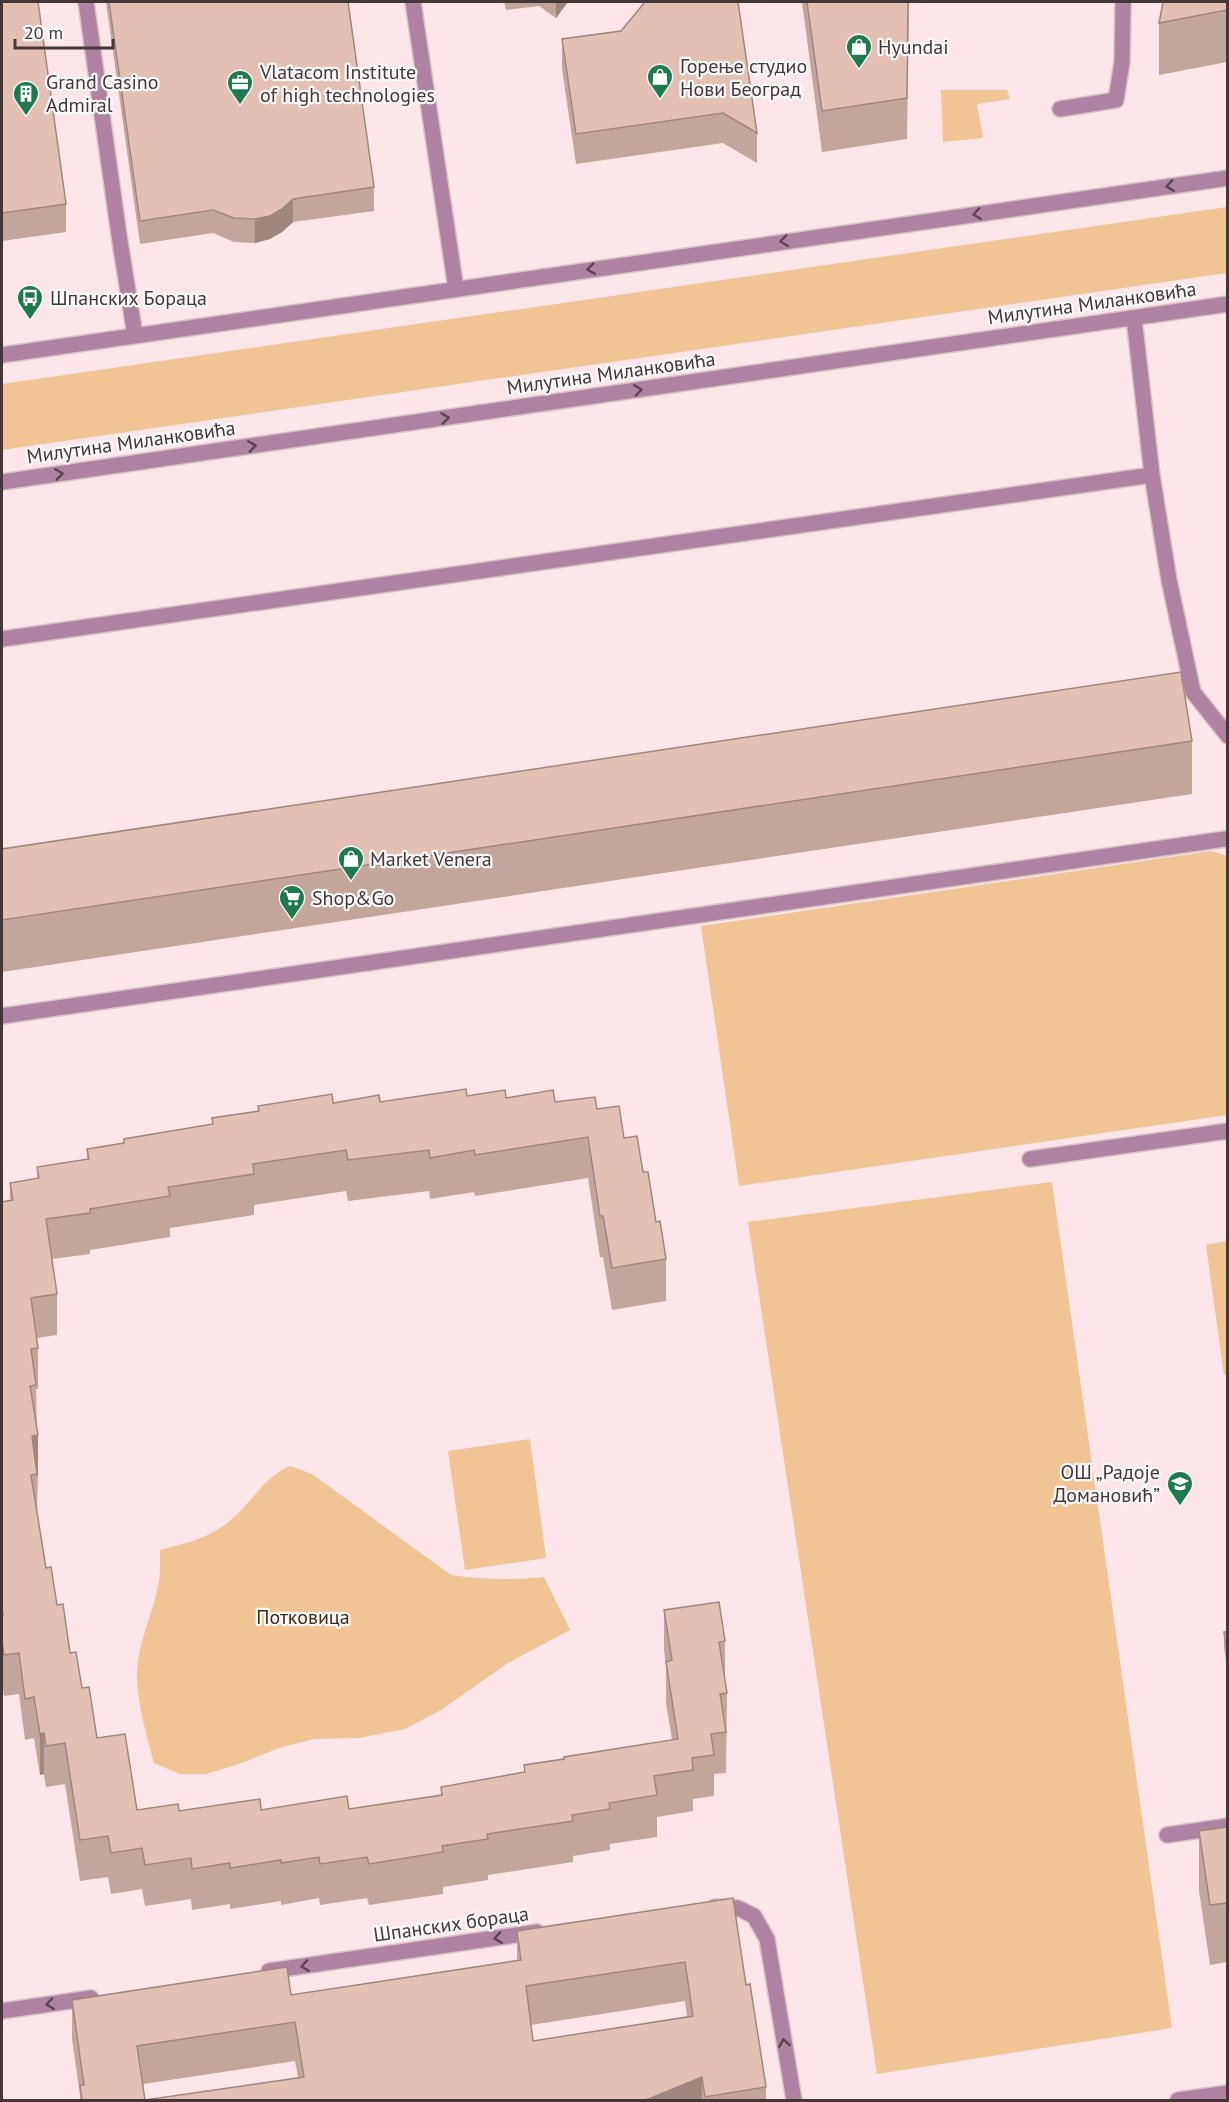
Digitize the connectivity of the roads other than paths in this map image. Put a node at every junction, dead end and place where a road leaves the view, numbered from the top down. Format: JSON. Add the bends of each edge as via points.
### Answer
{"nodes":[{"id":1,"x":86,"y":2,"type":"edge"},
{"id":2,"x":413,"y":2,"type":"edge"},
{"id":3,"x":1123,"y":2,"type":"edge"},
{"id":4,"x":1060,"y":109,"type":"dead end"},
{"id":5,"x":1227,"y":178,"type":"edge"},
{"id":6,"x":456,"y":288,"type":"junction"},
{"id":7,"x":1227,"y":304,"type":"edge"},
{"id":8,"x":1134,"y":318,"type":"junction"},
{"id":9,"x":135,"y":335,"type":"junction"},
{"id":10,"x":2,"y":355,"type":"edge"},
{"id":11,"x":1152,"y":475,"type":"junction"},
{"id":12,"x":2,"y":482,"type":"edge"},
{"id":13,"x":2,"y":639,"type":"edge"},
{"id":14,"x":1227,"y":736,"type":"edge"},
{"id":15,"x":1227,"y":840,"type":"edge"},
{"id":16,"x":2,"y":1016,"type":"edge"},
{"id":17,"x":1227,"y":1131,"type":"edge"},
{"id":18,"x":1030,"y":1159,"type":"dead end"},
{"id":19,"x":1227,"y":1826,"type":"edge"},
{"id":20,"x":1167,"y":1835,"type":"dead end"},
{"id":21,"x":699,"y":1910,"type":"edge"},
{"id":22,"x":550,"y":1930,"type":"edge"},
{"id":23,"x":250,"y":1974,"type":"edge"},
{"id":24,"x":110,"y":1995,"type":"edge"},
{"id":25,"x":2,"y":2011,"type":"edge"},
{"id":26,"x":1227,"y":2093,"type":"edge"},
{"id":27,"x":794,"y":2100,"type":"edge"},
{"id":28,"x":1178,"y":2100,"type":"edge"}],
"edges":[{"from":1,"to":9,"type":"street"},
{"from":2,"to":6,"type":"street"},
{"from":3,"to":4,"type":"street","via":[[1122,62],[1116,100]]},
{"from":5,"to":6,"type":"street","one_way":true},
{"from":6,"to":9,"type":"street"},
{"from":7,"to":8,"type":"street","name":"Милутина Миланковића"},
{"from":8,"to":11,"type":"street"},
{"from":12,"to":8,"type":"street","name":"Милутина Миланковића","one_way":true},
{"from":9,"to":10,"type":"street"},
{"from":11,"to":13,"type":"street"},
{"from":11,"to":14,"type":"street","via":[[1193,692]]},
{"from":15,"to":16,"type":"street"},
{"from":17,"to":18,"type":"street"},
{"from":19,"to":20,"type":"street"},
{"from":27,"to":21,"type":"street","one_way":true,"via":[[767,1939],[754,1916],[738,1908]]},
{"from":22,"to":23,"type":"street","name":"Шпанских бораца","one_way":true},
{"from":24,"to":25,"type":"street","one_way":true},
{"from":26,"to":28,"type":"street"}]}
